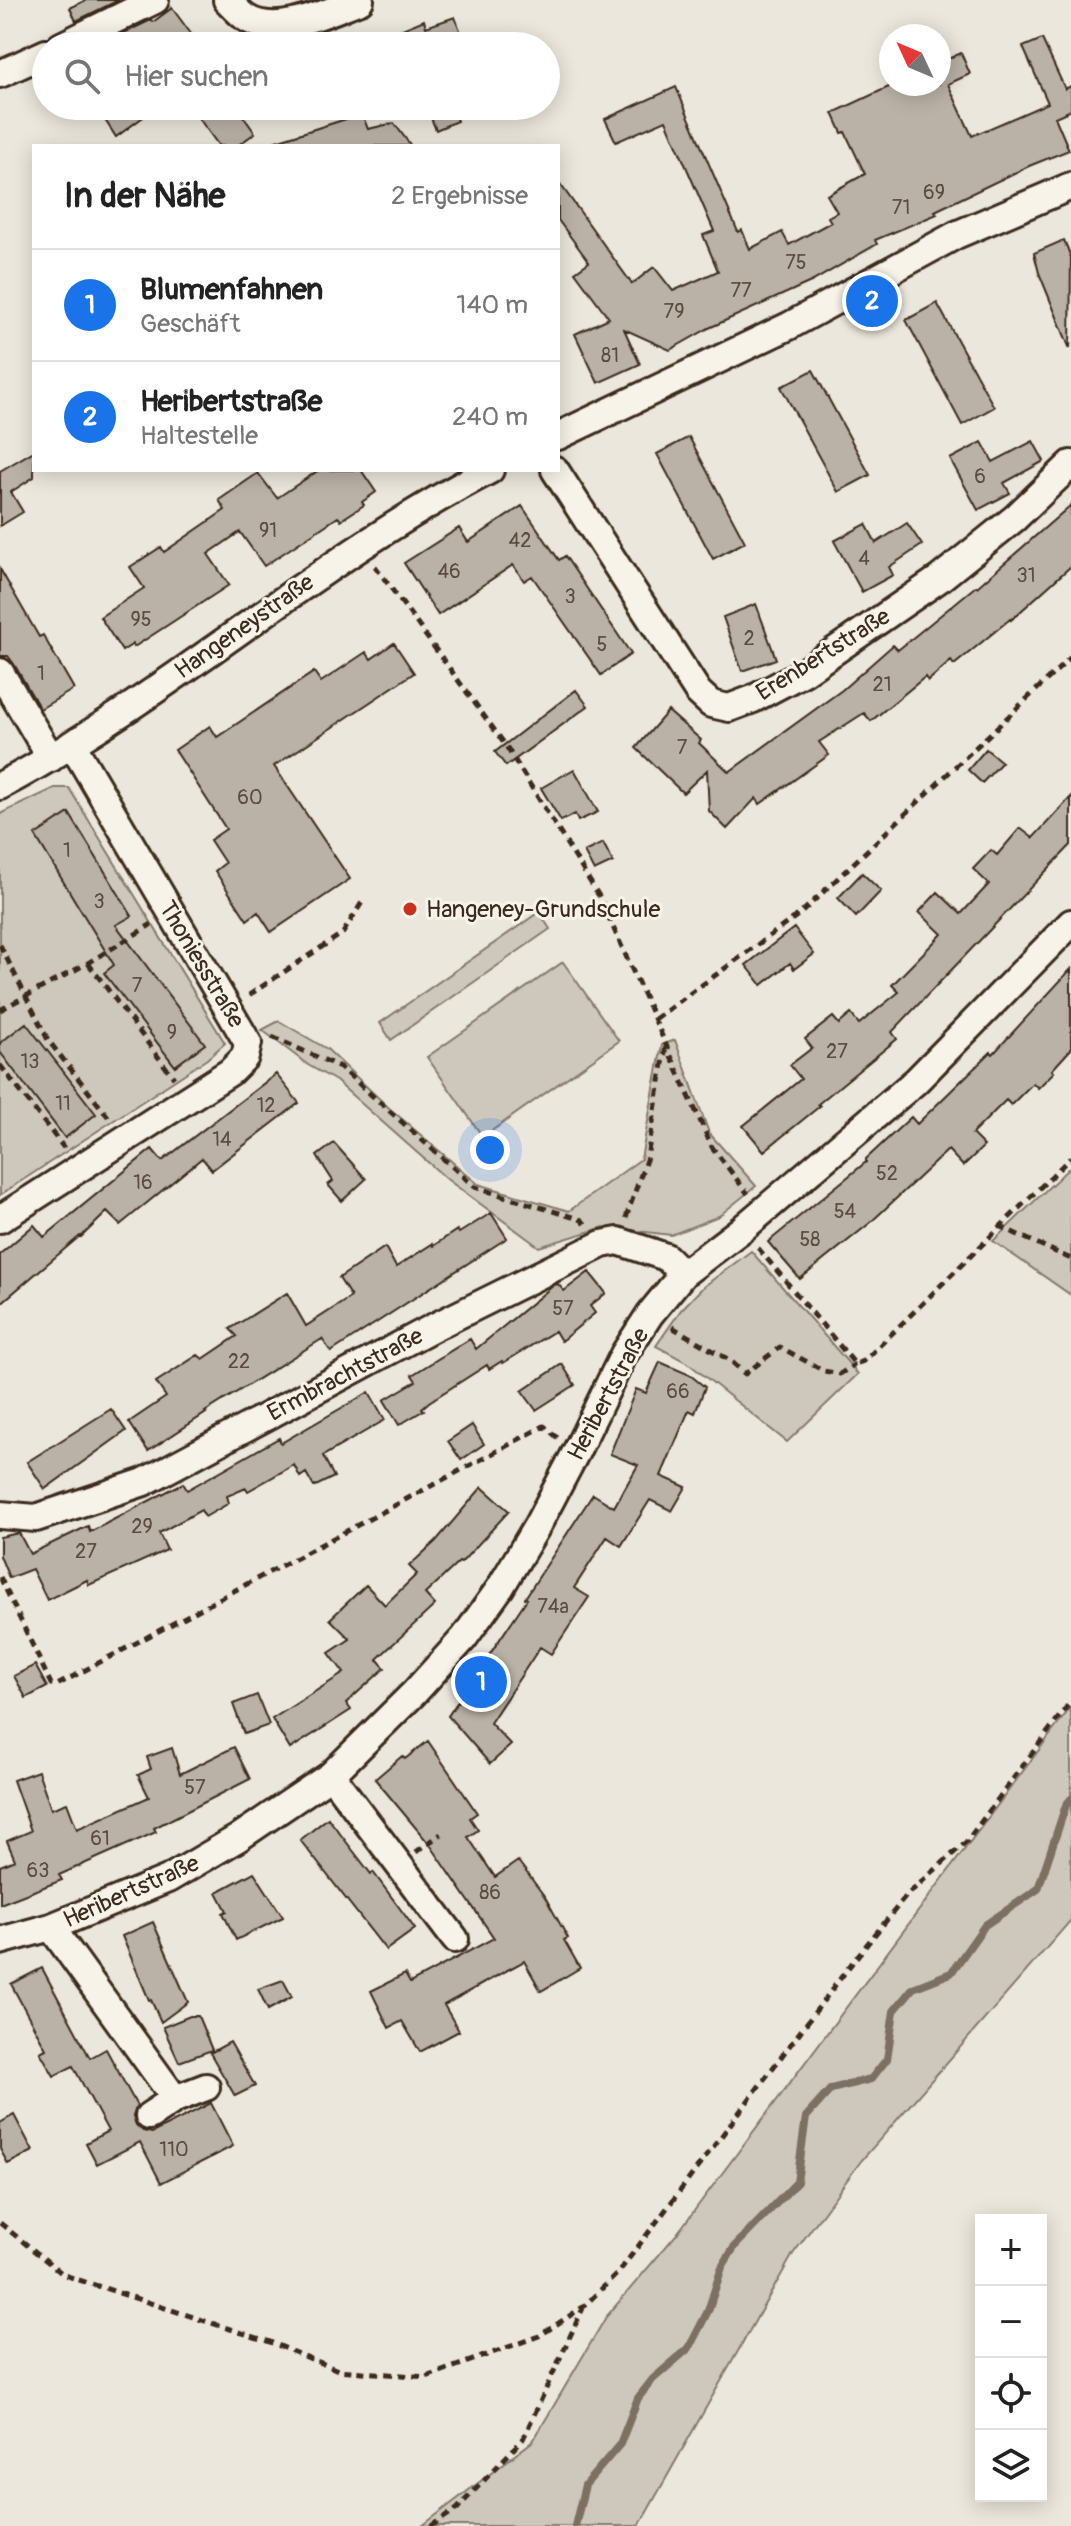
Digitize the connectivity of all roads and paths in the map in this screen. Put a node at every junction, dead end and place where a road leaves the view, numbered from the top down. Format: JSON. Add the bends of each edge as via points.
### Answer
{"nodes":[{"id":1,"x":155,"y":0,"type":"edge"},
{"id":2,"x":227,"y":0,"type":"edge"},
{"id":3,"x":360,"y":0,"type":"edge"},
{"id":4,"x":90,"y":32,"type":"edge"},
{"id":5,"x":32,"y":59,"type":"edge"},
{"id":6,"x":0,"y":74,"type":"edge"},
{"id":7,"x":1071,"y":186,"type":"edge"},
{"id":8,"x":560,"y":435,"type":"edge"},
{"id":9,"x":1071,"y":464,"type":"edge"},
{"id":10,"x":486,"y":472,"type":"edge"},
{"id":11,"x":556,"y":472,"type":"edge"},
{"id":12,"x":361,"y":545,"type":"junction"},
{"id":13,"x":1071,"y":657,"type":"edge"},
{"id":14,"x":0,"y":672,"type":"edge"},
{"id":15,"x":61,"y":751,"type":"junction"},
{"id":16,"x":0,"y":786,"type":"edge"},
{"id":17,"x":364,"y":899,"type":"dead end"},
{"id":18,"x":171,"y":913,"type":"junction"},
{"id":19,"x":1071,"y":923,"type":"edge"},
{"id":20,"x":0,"y":945,"type":"edge"},
{"id":21,"x":88,"y":963,"type":"junction"},
{"id":22,"x":24,"y":996,"type":"junction"},
{"id":23,"x":228,"y":1008,"type":"junction"},
{"id":24,"x":0,"y":1010,"type":"edge"},
{"id":25,"x":655,"y":1019,"type":"junction"},
{"id":26,"x":248,"y":1043,"type":"junction"},
{"id":27,"x":666,"y":1045,"type":"junction"},
{"id":28,"x":0,"y":1065,"type":"edge"},
{"id":29,"x":188,"y":1099,"type":"junction"},
{"id":30,"x":126,"y":1138,"type":"junction"},
{"id":31,"x":1071,"y":1157,"type":"edge"},
{"id":32,"x":79,"y":1168,"type":"junction"},
{"id":33,"x":743,"y":1187,"type":"dead end"},
{"id":34,"x":0,"y":1219,"type":"edge"},
{"id":35,"x":999,"y":1226,"type":"junction"},
{"id":36,"x":742,"y":1229,"type":"junction"},
{"id":37,"x":610,"y":1243,"type":"junction"},
{"id":38,"x":1071,"y":1259,"type":"edge"},
{"id":39,"x":683,"y":1274,"type":"junction"},
{"id":40,"x":650,"y":1314,"type":"junction"},
{"id":41,"x":855,"y":1364,"type":"junction"},
{"id":42,"x":576,"y":1452,"type":"junction"},
{"id":43,"x":0,"y":1515,"type":"edge"},
{"id":44,"x":0,"y":1577,"type":"edge"},
{"id":45,"x":1071,"y":1701,"type":"edge"},
{"id":46,"x":331,"y":1775,"type":"junction"},
{"id":47,"x":51,"y":1927,"type":"junction"},
{"id":48,"x":455,"y":1939,"type":"dead end"},
{"id":49,"x":0,"y":1941,"type":"edge"},
{"id":50,"x":206,"y":2087,"type":"dead end"},
{"id":51,"x":175,"y":2099,"type":"junction"},
{"id":52,"x":149,"y":2116,"type":"dead end"},
{"id":53,"x":0,"y":2223,"type":"edge"},
{"id":54,"x":583,"y":2307,"type":"junction"},
{"id":55,"x":431,"y":2526,"type":"edge"}],
"edges":[{"from":1,"to":4,"type":"street"},
{"from":2,"to":3,"type":"street","via":[[246,18],[277,25]]},
{"from":5,"to":6,"type":"street"},
{"from":7,"to":8,"type":"street","via":[[956,235],[789,326]]},
{"from":9,"to":11,"type":"street","name":"Erenbertstraße","via":[[939,579],[804,672],[729,708],[711,704],[698,692]]},
{"from":10,"to":12,"type":"street","name":"Hangeneystraße"},
{"from":12,"to":15,"type":"street","name":"Hangeneystraße"},
{"from":12,"to":25,"type":"path","via":[[506,746],[557,828],[599,896]]},
{"from":13,"to":25,"type":"path","via":[[801,913]]},
{"from":14,"to":15,"type":"street","name":"Thoniesstraße"},
{"from":15,"to":16,"type":"street","name":"Hangeneystraße"},
{"from":15,"to":18,"type":"street","name":"Thoniesstraße"},
{"from":17,"to":23,"type":"path","via":[[343,933]]},
{"from":18,"to":21,"type":"path"},
{"from":18,"to":23,"type":"street","name":"Thoniesstraße"},
{"from":19,"to":36,"type":"street","name":"Heribertstraße","via":[[916,1081]]},
{"from":20,"to":22,"type":"path"},
{"from":21,"to":22,"type":"path"},
{"from":21,"to":29,"type":"path"},
{"from":22,"to":24,"type":"path"},
{"from":22,"to":30,"type":"path","via":[[48,1040]]},
{"from":23,"to":26,"type":"street","name":"Thoniesstraße"},
{"from":25,"to":27,"type":"path"},
{"from":26,"to":29,"type":"street","name":"Thoniesstraße","via":[[245,1057],[230,1072]]},
{"from":26,"to":37,"type":"path","via":[[273,1036],[340,1067],[475,1187],[582,1220]]},
{"from":27,"to":33,"type":"path","via":[[712,1147]]},
{"from":27,"to":37,"type":"path","via":[[647,1157]]},
{"from":28,"to":32,"type":"path"},
{"from":29,"to":30,"type":"street","name":"Thoniesstraße"},
{"from":30,"to":32,"type":"street","name":"Thoniesstraße"},
{"from":31,"to":35,"type":"path"},
{"from":32,"to":34,"type":"street","name":"Thoniesstraße"},
{"from":35,"to":38,"type":"path"},
{"from":35,"to":41,"type":"path","via":[[864,1361]]},
{"from":36,"to":39,"type":"street","name":"Heribertstraße"},
{"from":36,"to":41,"type":"path"},
{"from":37,"to":39,"type":"street","via":[[666,1257]]},
{"from":37,"to":43,"type":"street","name":"Ermbrachtstraße","via":[[432,1328],[144,1482],[36,1518]]},
{"from":39,"to":40,"type":"street","name":"Heribertstraße"},
{"from":40,"to":41,"type":"path","via":[[745,1374],[780,1347],[824,1371],[840,1374]]},
{"from":40,"to":42,"type":"street","name":"Heribertstraße","via":[[624,1354]]},
{"from":42,"to":44,"type":"path","via":[[544,1426],[57,1685],[51,1684]]},
{"from":42,"to":46,"type":"street","name":"Heribertstraße","via":[[500,1588],[464,1638]]},
{"from":45,"to":54,"type":"path","via":[[966,1842],[907,1895],[618,2273]]},
{"from":46,"to":47,"type":"street","name":"Heribertstraße","via":[[168,1879]]},
{"from":46,"to":48,"type":"street"},
{"from":47,"to":49,"type":"street","name":"Heribertstraße"},
{"from":47,"to":51,"type":"street","name":"Heribertstraße"},
{"from":50,"to":51,"type":"street"},
{"from":51,"to":52,"type":"street"},
{"from":53,"to":54,"type":"path","via":[[64,2275],[270,2342],[338,2370],[426,2377],[539,2336]]},
{"from":54,"to":55,"type":"path","via":[[523,2439],[457,2509]]}]}
